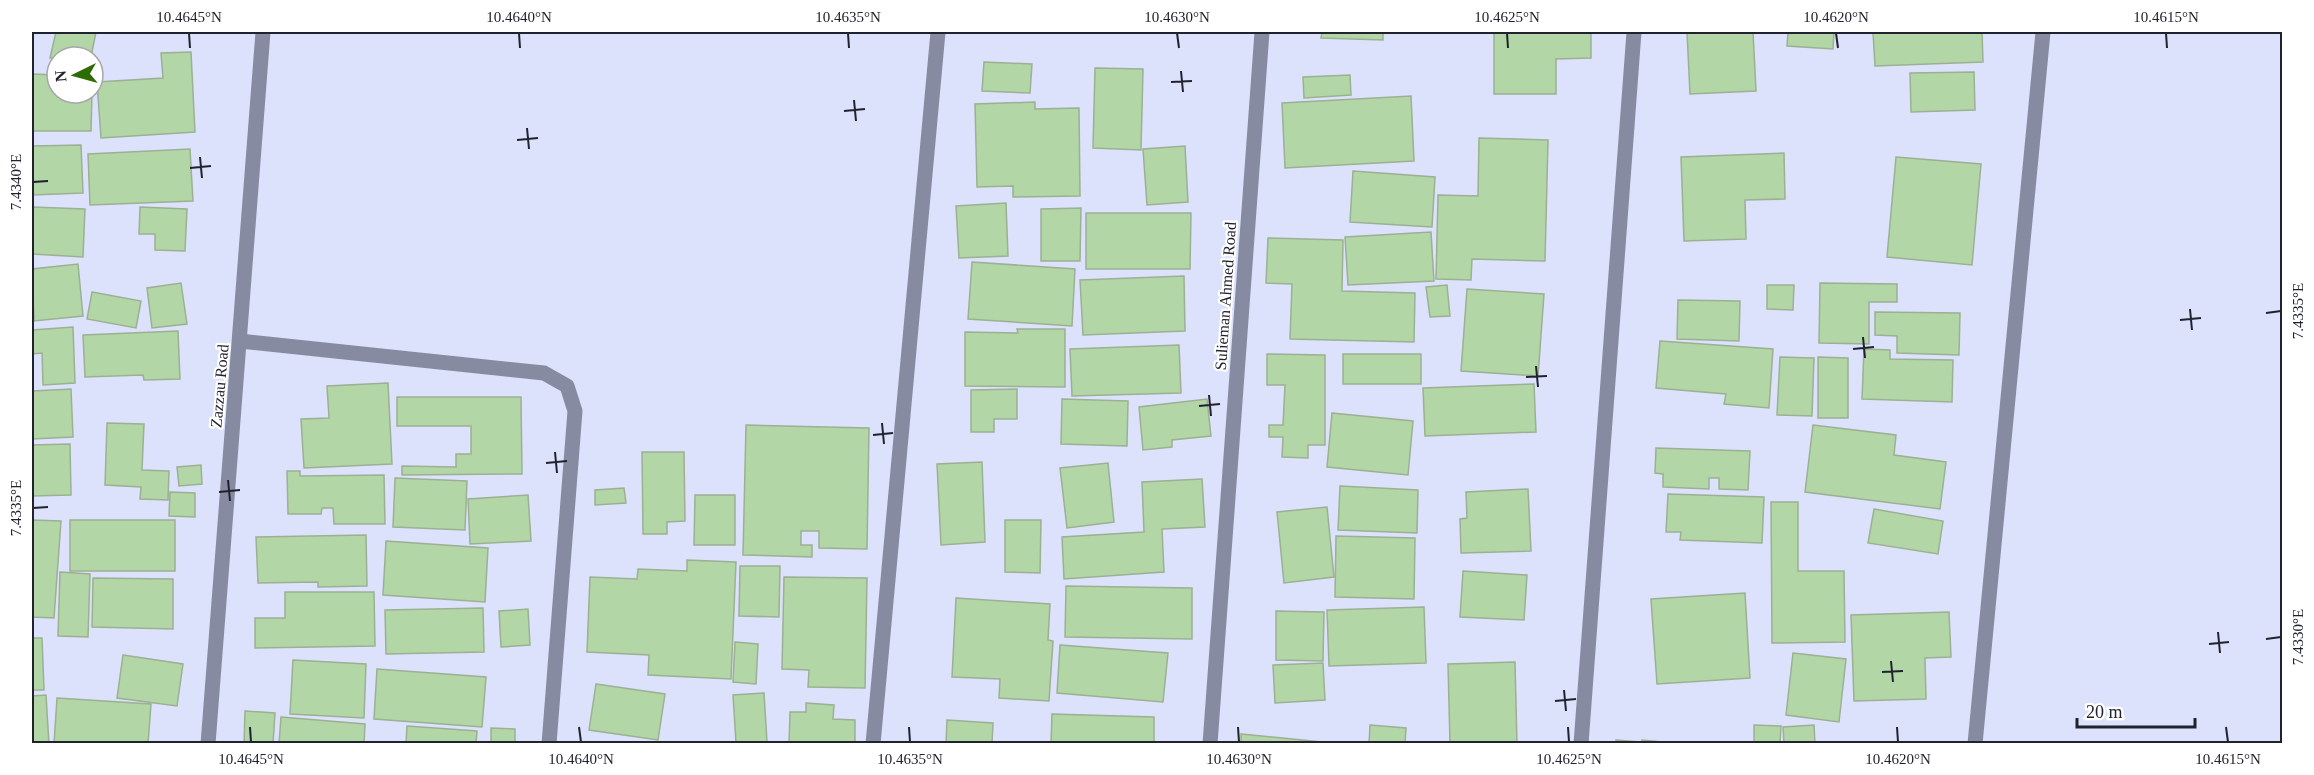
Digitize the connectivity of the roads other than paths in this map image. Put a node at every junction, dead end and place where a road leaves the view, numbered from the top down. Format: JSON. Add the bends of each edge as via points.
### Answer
{"nodes":[{"id":1,"x":263,"y":32,"type":"edge"},
{"id":2,"x":938,"y":32,"type":"edge"},
{"id":3,"x":1262,"y":32,"type":"edge"},
{"id":4,"x":1634,"y":32,"type":"edge"},
{"id":5,"x":2043,"y":32,"type":"edge"},
{"id":6,"x":240,"y":341,"type":"junction"},
{"id":7,"x":208,"y":744,"type":"edge"},
{"id":8,"x":549,"y":744,"type":"edge"},
{"id":9,"x":873,"y":744,"type":"edge"},
{"id":10,"x":1210,"y":744,"type":"edge"},
{"id":11,"x":1581,"y":744,"type":"edge"},
{"id":12,"x":1975,"y":744,"type":"edge"}],
"edges":[{"from":1,"to":6,"type":"street","name":"Zazzau Road"},
{"from":2,"to":9,"type":"street"},
{"from":3,"to":10,"type":"street","name":"Sulieman Ahmed Road"},
{"from":4,"to":11,"type":"street"},
{"from":5,"to":12,"type":"street"},
{"from":6,"to":7,"type":"street","name":"Zazzau Road"},
{"from":6,"to":8,"type":"street","via":[[544,373],[567,386],[575,411]]}]}
